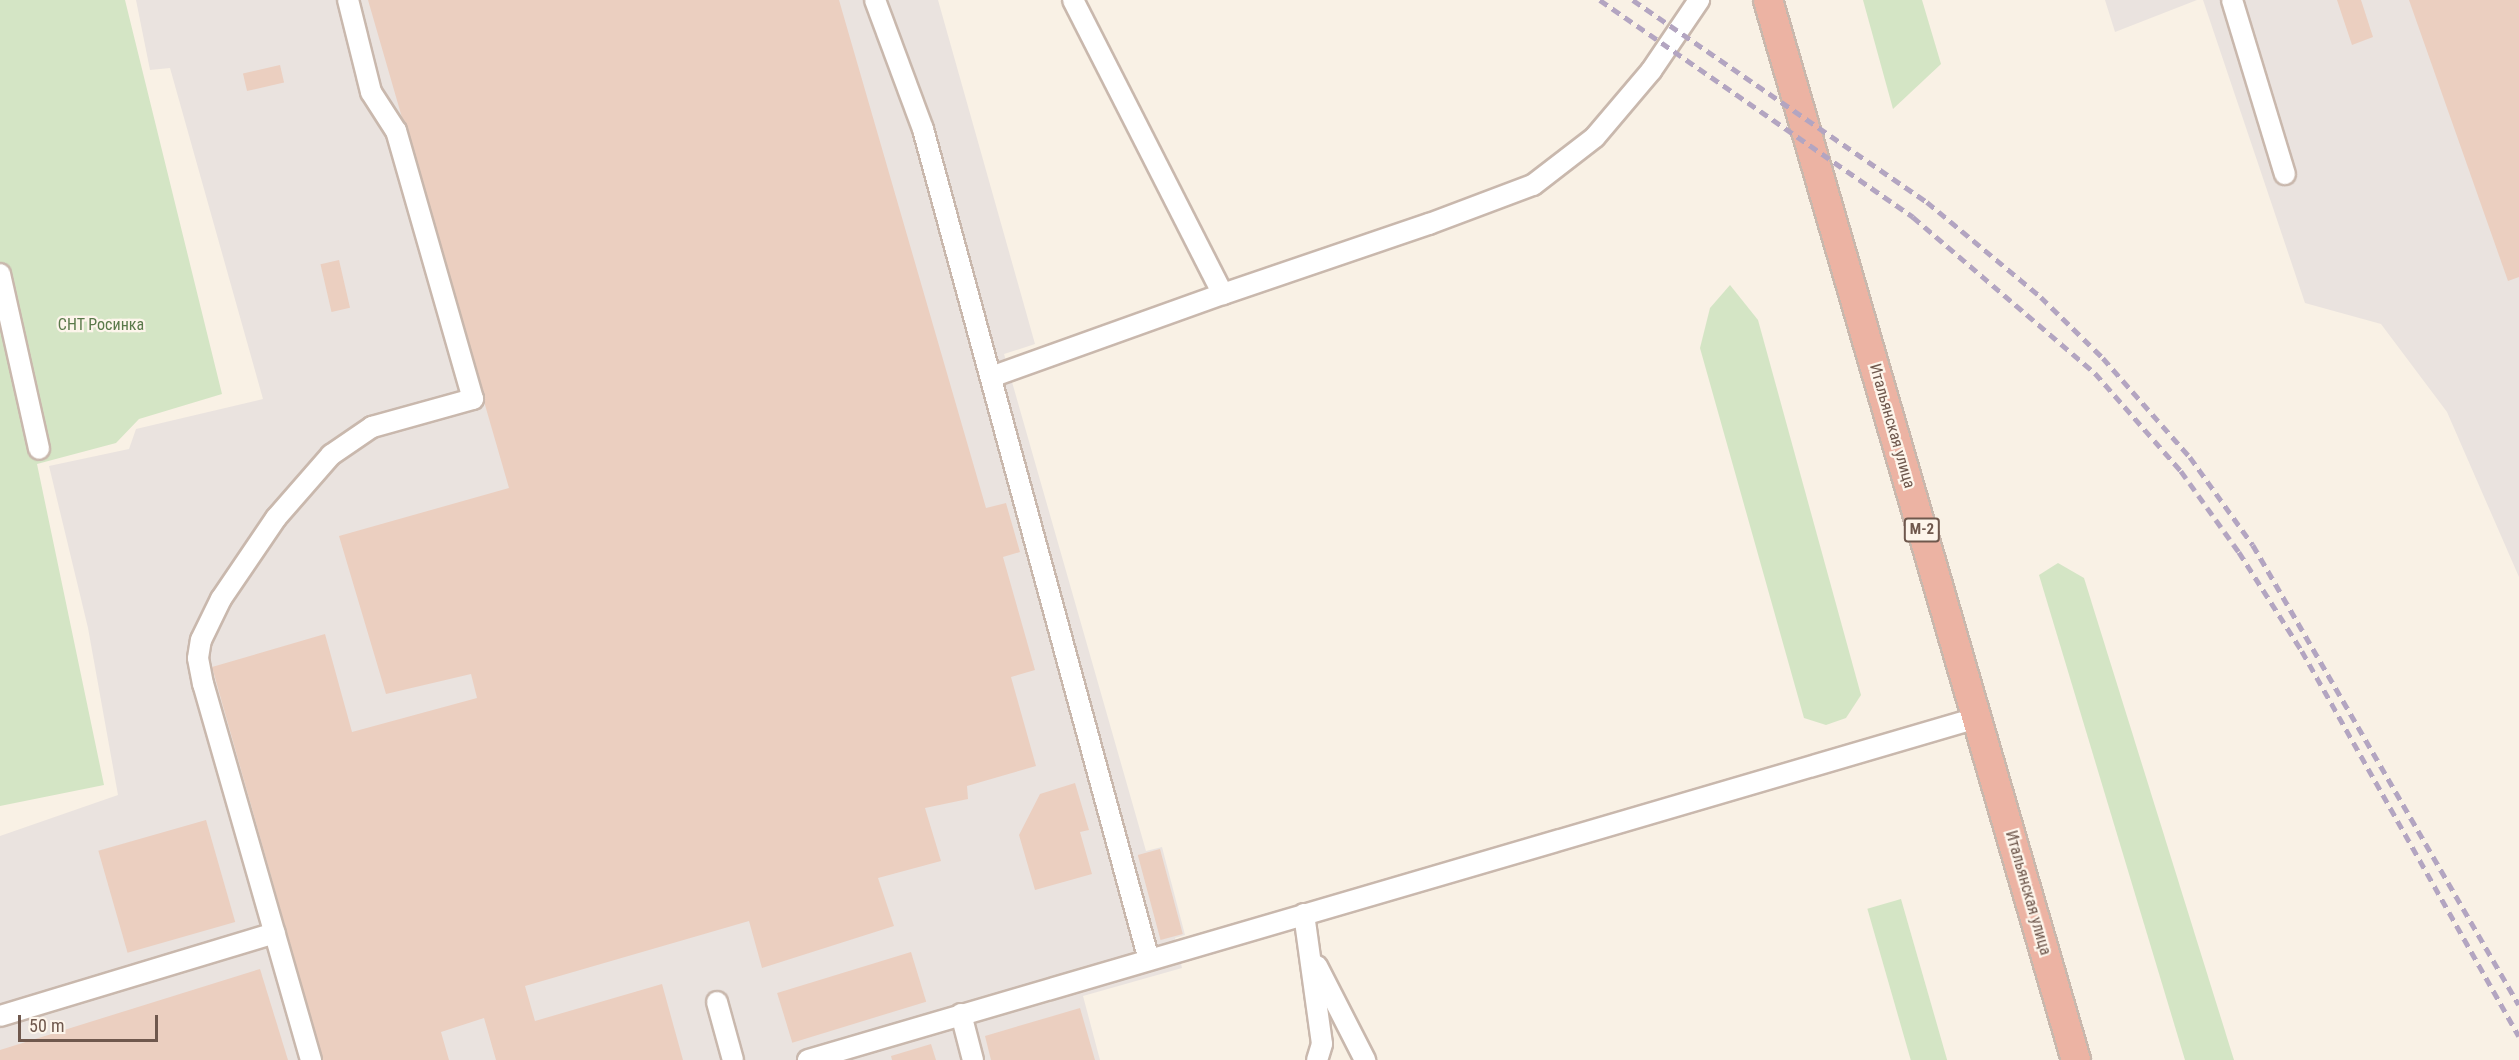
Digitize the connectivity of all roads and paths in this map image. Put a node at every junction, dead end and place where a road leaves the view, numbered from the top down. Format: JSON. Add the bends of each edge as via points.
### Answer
{"nodes":[{"id":1,"x":348,"y":0,"type":"edge"},
{"id":2,"x":875,"y":0,"type":"edge"},
{"id":3,"x":1073,"y":0,"type":"edge"},
{"id":4,"x":1699,"y":0,"type":"edge"},
{"id":5,"x":1768,"y":0,"type":"edge"},
{"id":6,"x":2232,"y":0,"type":"edge"},
{"id":7,"x":2285,"y":174,"type":"dead end"},
{"id":8,"x":0,"y":274,"type":"edge"},
{"id":9,"x":1222,"y":294,"type":"junction"},
{"id":10,"x":991,"y":376,"type":"junction"},
{"id":11,"x":39,"y":449,"type":"dead end"},
{"id":12,"x":1977,"y":717,"type":"junction"},
{"id":13,"x":1304,"y":914,"type":"junction"},
{"id":14,"x":274,"y":933,"type":"junction"},
{"id":15,"x":1311,"y":954,"type":"junction"},
{"id":16,"x":1149,"y":960,"type":"junction"},
{"id":17,"x":717,"y":1002,"type":"dead end"},
{"id":18,"x":961,"y":1014,"type":"junction"},
{"id":19,"x":0,"y":1016,"type":"edge"},
{"id":20,"x":311,"y":1060,"type":"edge"},
{"id":21,"x":733,"y":1060,"type":"edge"},
{"id":22,"x":808,"y":1060,"type":"edge"},
{"id":23,"x":973,"y":1060,"type":"edge"},
{"id":24,"x":1317,"y":1060,"type":"edge"},
{"id":25,"x":1365,"y":1060,"type":"edge"},
{"id":26,"x":2076,"y":1060,"type":"edge"}],
"edges":[{"from":1,"to":14,"type":"street","via":[[371,92],[396,131],[473,399],[372,427],[331,455],[276,518],[221,599],[201,640],[198,658],[203,684]]},
{"from":2,"to":10,"type":"street","via":[[923,129]]},
{"from":3,"to":9,"type":"street"},
{"from":4,"to":9,"type":"street","via":[[1652,71],[1595,137],[1533,185]]},
{"from":5,"to":12,"type":"highway","name":"Итальянская улица","number":"М-2"},
{"from":6,"to":7,"type":"street"},
{"from":8,"to":11,"type":"street"},
{"from":9,"to":10,"type":"street"},
{"from":10,"to":16,"type":"street"},
{"from":12,"to":13,"type":"street"},
{"from":12,"to":26,"type":"highway","name":"Итальянская улица","number":"М-2"},
{"from":13,"to":15,"type":"street"},
{"from":13,"to":16,"type":"street"},
{"from":14,"to":19,"type":"street"},
{"from":14,"to":20,"type":"street"},
{"from":15,"to":24,"type":"street","via":[[1322,1044]]},
{"from":15,"to":25,"type":"street"},
{"from":16,"to":18,"type":"street"},
{"from":17,"to":21,"type":"street"},
{"from":18,"to":22,"type":"street"},
{"from":18,"to":23,"type":"street"}]}
